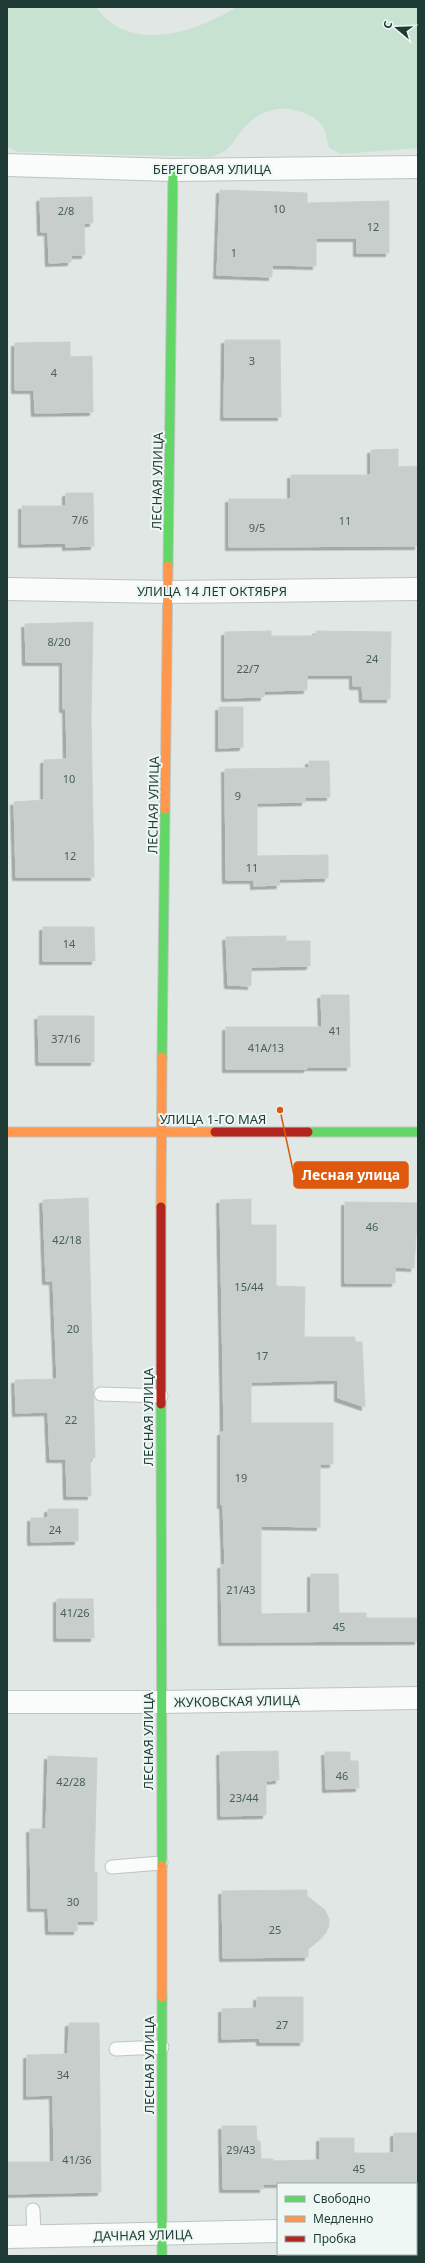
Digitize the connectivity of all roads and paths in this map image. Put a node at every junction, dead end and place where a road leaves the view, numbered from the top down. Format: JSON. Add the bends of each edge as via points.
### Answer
{"nodes":[{"id":1,"x":7,"y":165,"type":"edge"},
{"id":2,"x":418,"y":167,"type":"edge"},
{"id":3,"x":173,"y":170,"type":"junction"},
{"id":4,"x":7,"y":589,"type":"edge"},
{"id":5,"x":418,"y":590,"type":"edge"},
{"id":6,"x":168,"y":592,"type":"junction"},
{"id":7,"x":7,"y":1132,"type":"edge"},
{"id":8,"x":162,"y":1132,"type":"junction"},
{"id":9,"x":418,"y":1132,"type":"edge"},
{"id":10,"x":101,"y":1394,"type":"dead end"},
{"id":11,"x":161,"y":1396,"type":"junction"},
{"id":12,"x":418,"y":1698,"type":"edge"},
{"id":13,"x":7,"y":1702,"type":"edge"},
{"id":14,"x":161,"y":1702,"type":"junction"},
{"id":15,"x":161,"y":1863,"type":"junction"},
{"id":16,"x":112,"y":1867,"type":"dead end"},
{"id":17,"x":162,"y":2047,"type":"junction"},
{"id":18,"x":116,"y":2049,"type":"dead end"},
{"id":19,"x":33,"y":2210,"type":"dead end"},
{"id":20,"x":277,"y":2231,"type":"edge"},
{"id":21,"x":162,"y":2234,"type":"junction"},
{"id":22,"x":34,"y":2237,"type":"junction"},
{"id":23,"x":7,"y":2238,"type":"edge"},
{"id":24,"x":162,"y":2256,"type":"edge"}],
"edges":[{"from":1,"to":3,"type":"street","name":"БЕРЕГОВАЯ УЛИЦА"},
{"from":2,"to":3,"type":"street","name":"БЕРЕГОВАЯ УЛИЦА"},
{"from":3,"to":6,"type":"street","name":"ЛЕСНАЯ УЛИЦА"},
{"from":4,"to":6,"type":"street","name":"УЛИЦА 14 ЛЕТ ОКТЯБРЯ"},
{"from":5,"to":6,"type":"street","name":"УЛИЦА 14 ЛЕТ ОКТЯБРЯ"},
{"from":6,"to":8,"type":"street","name":"ЛЕСНАЯ УЛИЦА"},
{"from":7,"to":8,"type":"street","name":"УЛИЦА 1-ГО МАЯ"},
{"from":8,"to":9,"type":"street","name":"УЛИЦА 1-ГО МАЯ"},
{"from":8,"to":11,"type":"street","name":"ЛЕСНАЯ УЛИЦА"},
{"from":10,"to":11,"type":"lane"},
{"from":11,"to":14,"type":"street","name":"ЛЕСНАЯ УЛИЦА"},
{"from":12,"to":14,"type":"street","name":"ЖУКОВСКАЯ УЛИЦА"},
{"from":13,"to":14,"type":"street","name":"ЖУКОВСКАЯ УЛИЦА"},
{"from":14,"to":15,"type":"street","name":"ЛЕСНАЯ УЛИЦА"},
{"from":15,"to":16,"type":"lane"},
{"from":15,"to":17,"type":"street","name":"ЛЕСНАЯ УЛИЦА"},
{"from":17,"to":18,"type":"lane"},
{"from":17,"to":21,"type":"street","name":"ЛЕСНАЯ УЛИЦА"},
{"from":19,"to":22,"type":"lane"},
{"from":20,"to":21,"type":"street","name":"ДАЧНАЯ УЛИЦА"},
{"from":21,"to":22,"type":"street","name":"ДАЧНАЯ УЛИЦА"},
{"from":21,"to":24,"type":"street","name":"ЛЕСНАЯ УЛИЦА"},
{"from":22,"to":23,"type":"street","name":"ДАЧНАЯ УЛИЦА"}]}
